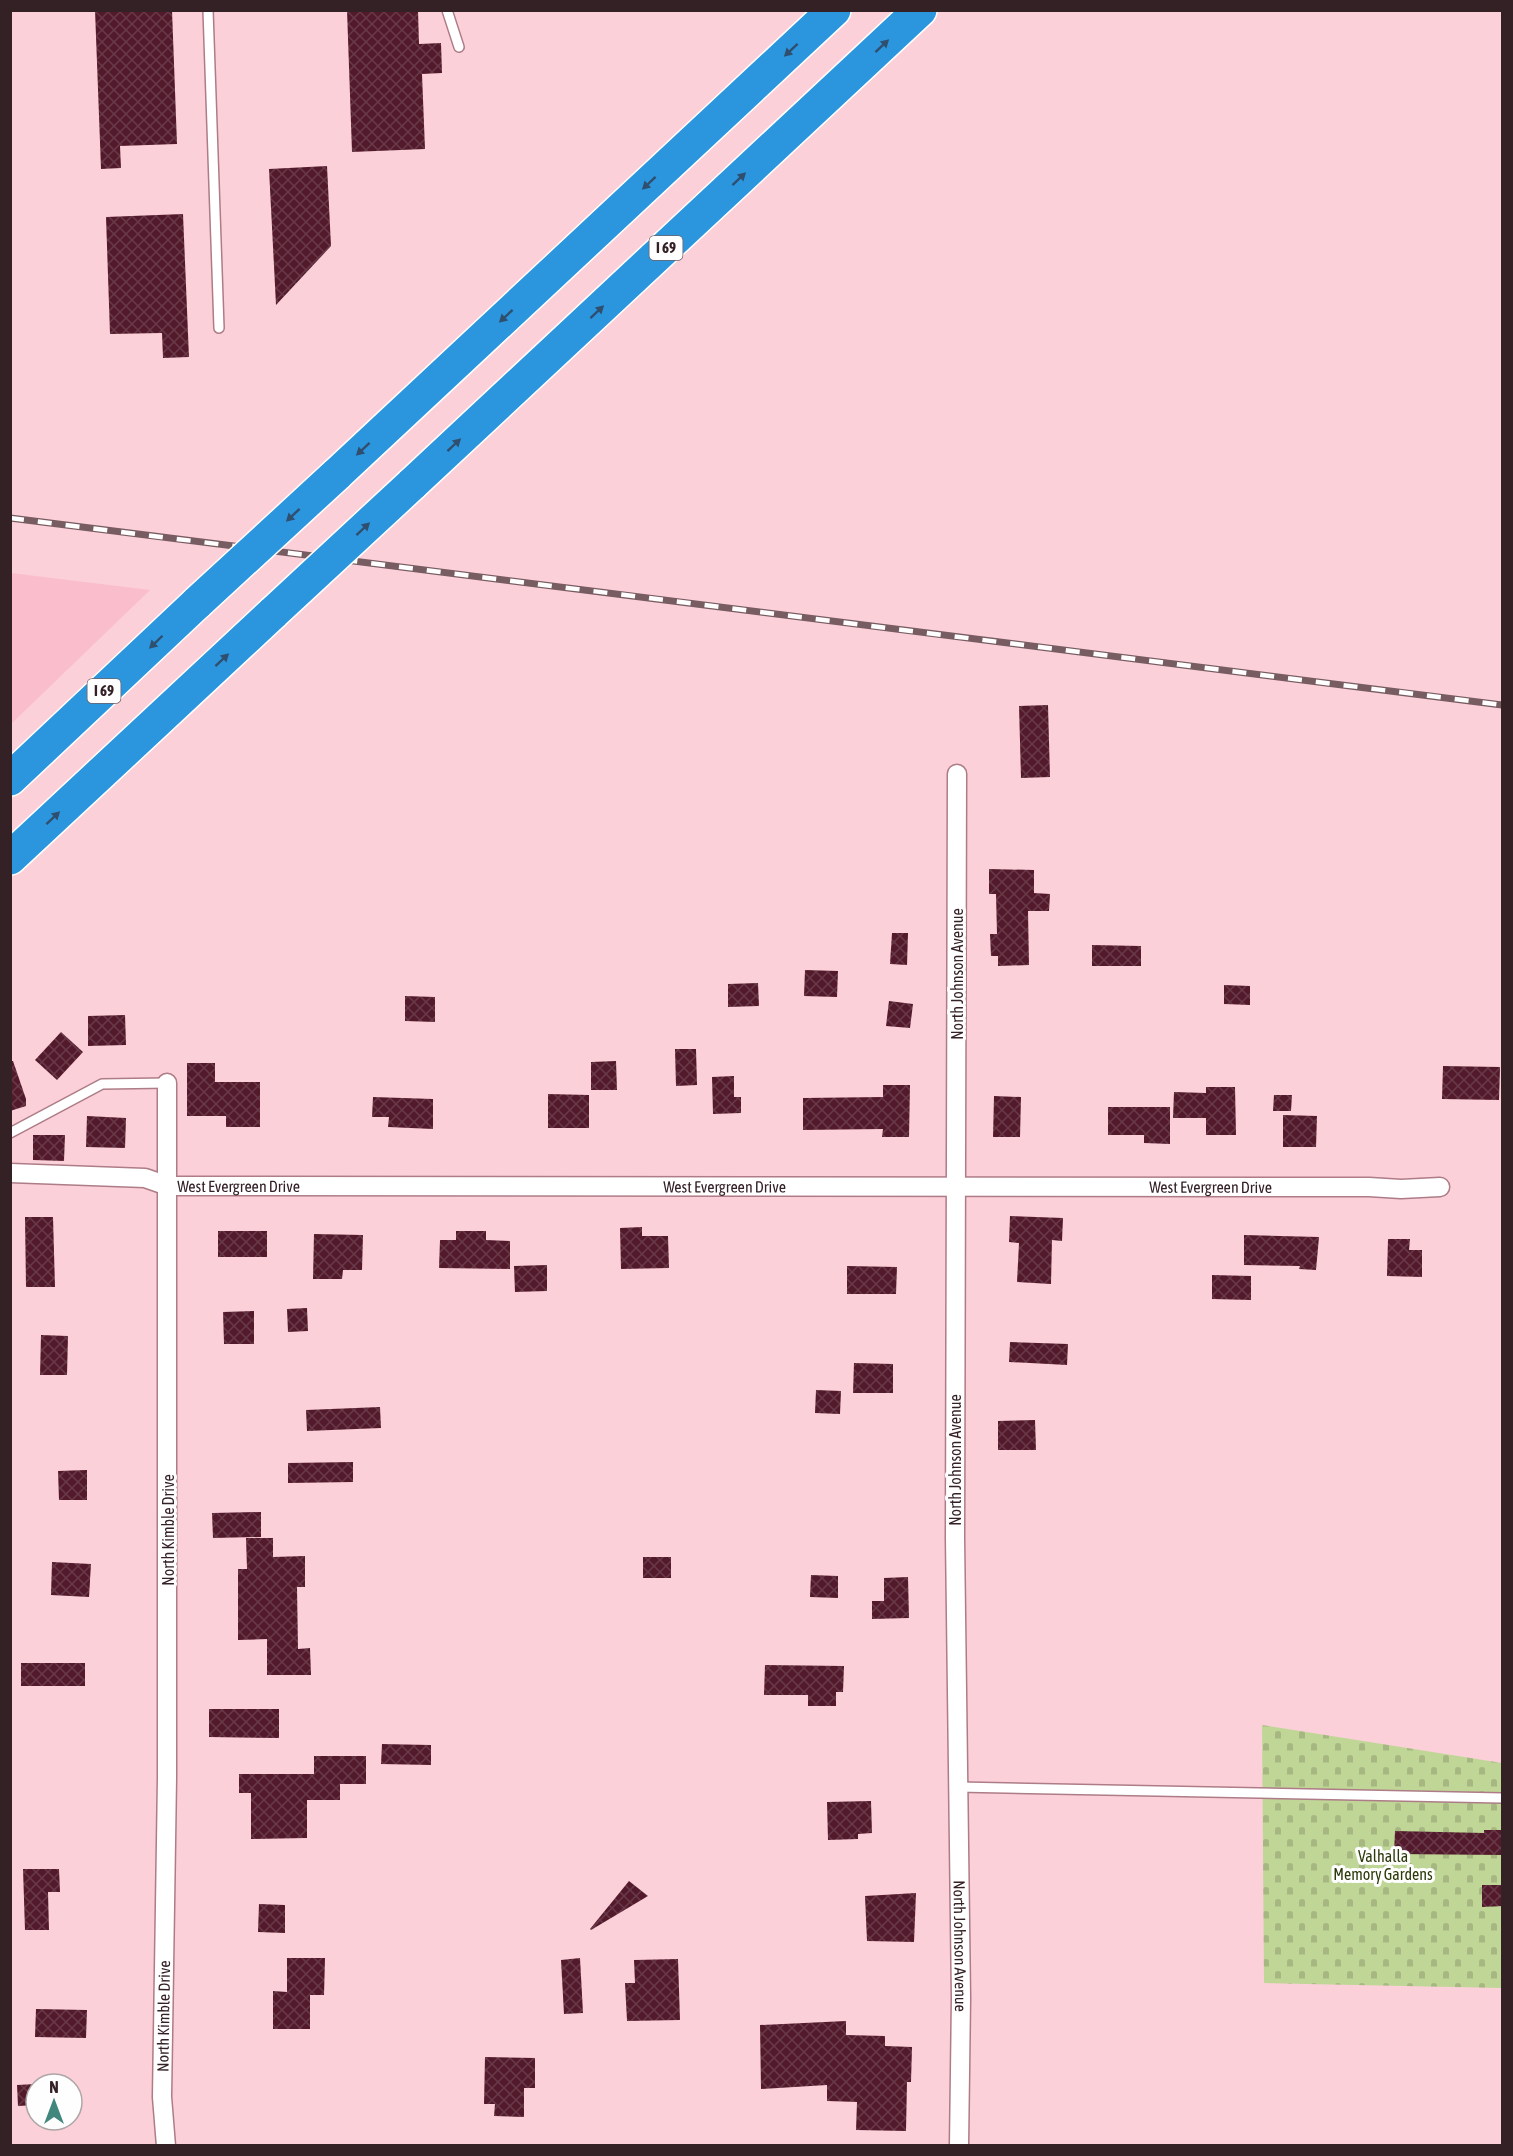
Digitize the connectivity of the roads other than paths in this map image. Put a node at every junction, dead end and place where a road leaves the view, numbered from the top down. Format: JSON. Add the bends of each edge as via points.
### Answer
{"nodes":[{"id":1,"x":208,"y":10,"type":"edge"},
{"id":2,"x":447,"y":10,"type":"edge"},
{"id":3,"x":834,"y":10,"type":"edge"},
{"id":4,"x":920,"y":10,"type":"edge"},
{"id":5,"x":459,"y":47,"type":"dead end"},
{"id":6,"x":219,"y":328,"type":"dead end"},
{"id":7,"x":957,"y":774,"type":"dead end"},
{"id":8,"x":10,"y":779,"type":"edge"},
{"id":9,"x":10,"y":858,"type":"edge"},
{"id":10,"x":167,"y":1083,"type":"joint"},
{"id":11,"x":10,"y":1133,"type":"edge"},
{"id":12,"x":10,"y":1173,"type":"edge"},
{"id":13,"x":168,"y":1186,"type":"junction"},
{"id":14,"x":956,"y":1186,"type":"junction"},
{"id":15,"x":1440,"y":1187,"type":"dead end"},
{"id":16,"x":958,"y":1787,"type":"junction"},
{"id":17,"x":1503,"y":1798,"type":"edge"},
{"id":18,"x":165,"y":2145,"type":"edge"},
{"id":19,"x":959,"y":2145,"type":"edge"}],
"edges":[{"from":1,"to":6,"type":"lane"},
{"from":2,"to":5,"type":"lane"},
{"from":3,"to":8,"type":"highway","number":"I 69","one_way":true,"bridge":true},
{"from":9,"to":4,"type":"highway","number":"I 69","one_way":true,"bridge":true},
{"from":7,"to":14,"type":"street","name":"North Johnson Avenue"},
{"from":10,"to":11,"type":"lane","name":"North Kimble Drive","via":[[102,1084]]},
{"from":10,"to":13,"type":"street","name":"North Kimble Drive"},
{"from":12,"to":13,"type":"street","name":"West Evergreen Drive","via":[[145,1178]]},
{"from":13,"to":14,"type":"street","name":"West Evergreen Drive"},
{"from":13,"to":18,"type":"street","name":"North Kimble Drive","via":[[162,2097]]},
{"from":14,"to":15,"type":"street","name":"West Evergreen Drive"},
{"from":14,"to":16,"type":"street","name":"North Johnson Avenue"},
{"from":16,"to":17,"type":"lane"},
{"from":16,"to":19,"type":"street","name":"North Johnson Avenue"}]}
